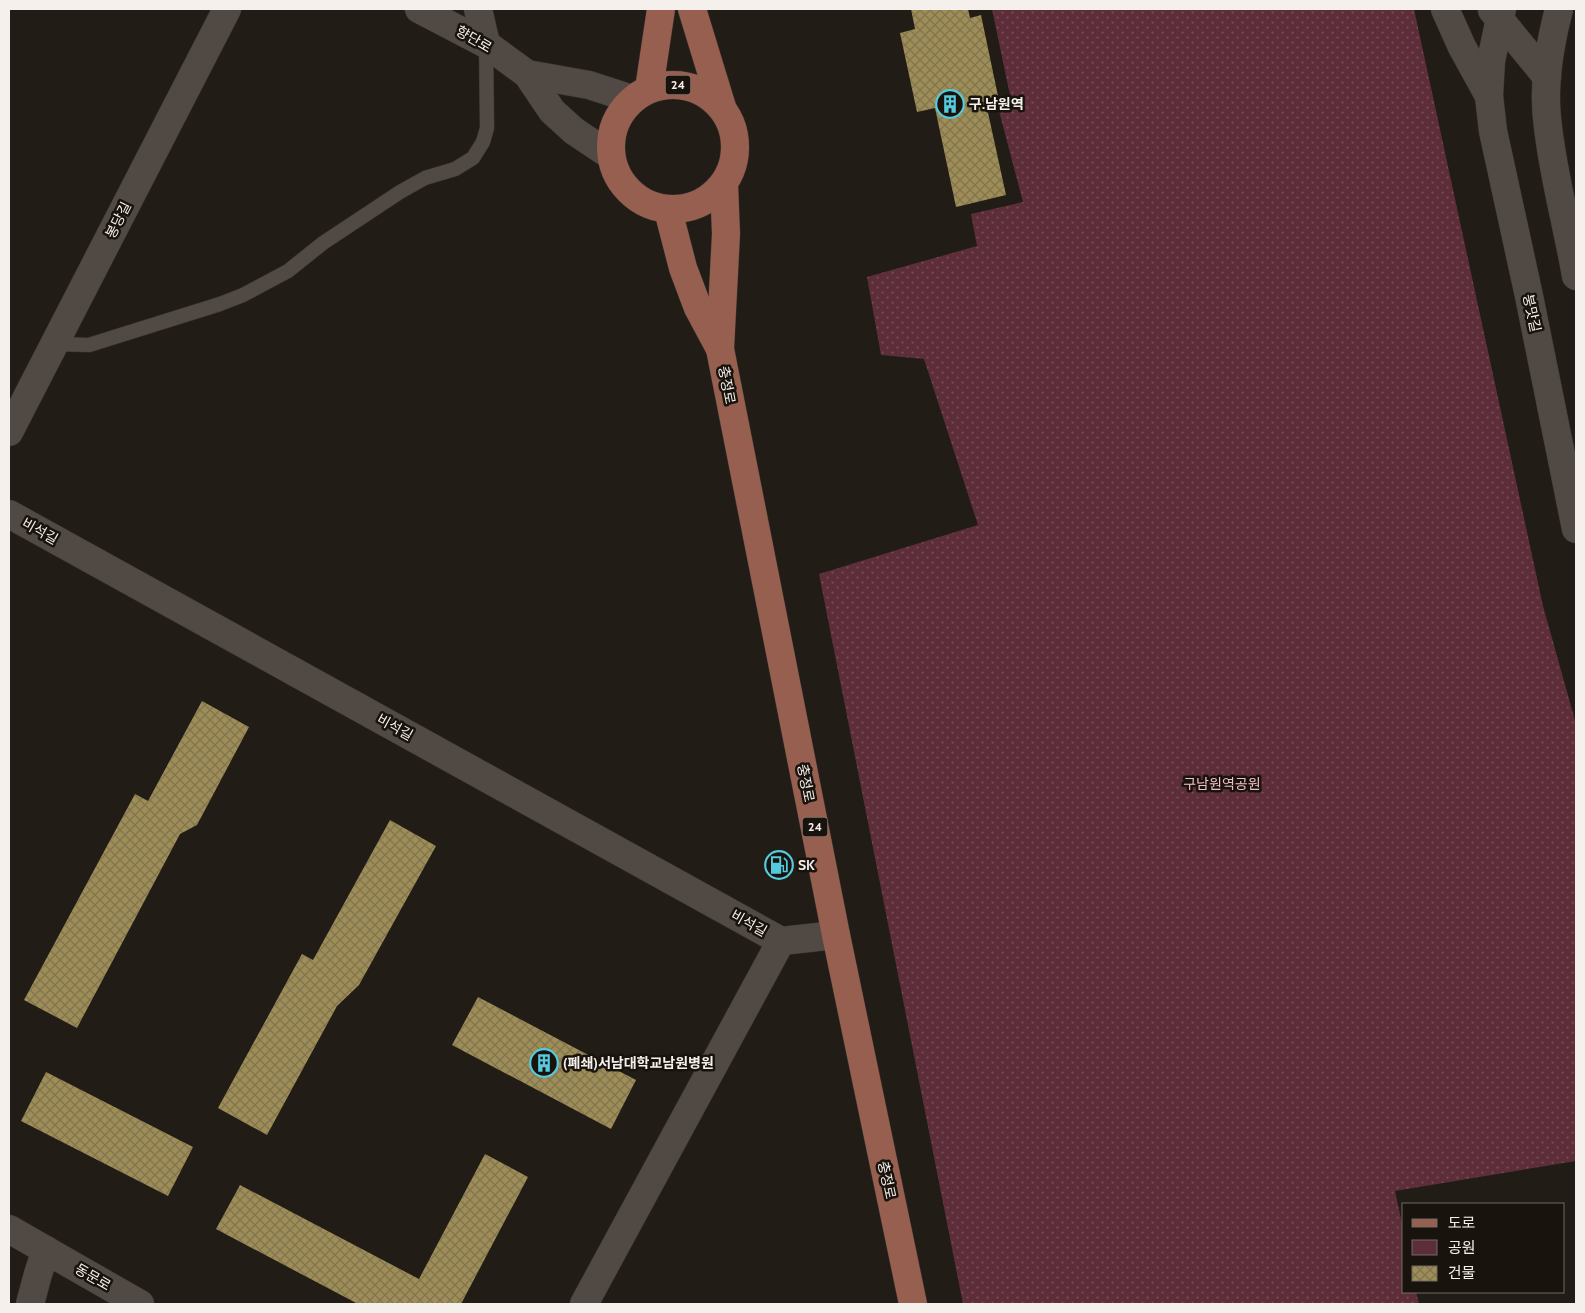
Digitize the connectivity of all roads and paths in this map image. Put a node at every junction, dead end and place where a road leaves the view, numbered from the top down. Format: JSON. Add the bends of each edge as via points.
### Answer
{"nodes":[{"id":1,"x":227,"y":9,"type":"edge"},
{"id":2,"x":419,"y":9,"type":"edge"},
{"id":3,"x":478,"y":9,"type":"edge"},
{"id":4,"x":661,"y":9,"type":"edge"},
{"id":5,"x":692,"y":9,"type":"edge"},
{"id":6,"x":1445,"y":9,"type":"edge"},
{"id":7,"x":1559,"y":9,"type":"edge"},
{"id":8,"x":1498,"y":12,"type":"edge"},
{"id":9,"x":486,"y":44,"type":"junction"},
{"id":10,"x":527,"y":74,"type":"junction"},
{"id":11,"x":1547,"y":77,"type":"junction"},
{"id":12,"x":640,"y":94,"type":"junction"},
{"id":13,"x":1488,"y":96,"type":"junction"},
{"id":14,"x":722,"y":107,"type":"junction"},
{"id":15,"x":610,"y":155,"type":"junction"},
{"id":16,"x":724,"y":184,"type":"junction"},
{"id":17,"x":668,"y":210,"type":"junction"},
{"id":18,"x":1576,"y":276,"type":"edge"},
{"id":19,"x":54,"y":344,"type":"junction"},
{"id":20,"x":720,"y":349,"type":"junction"},
{"id":21,"x":9,"y":432,"type":"edge"},
{"id":22,"x":9,"y":514,"type":"edge"},
{"id":23,"x":1576,"y":529,"type":"edge"},
{"id":24,"x":836,"y":935,"type":"junction"},
{"id":25,"x":781,"y":941,"type":"junction"},
{"id":26,"x":9,"y":1229,"type":"edge"},
{"id":27,"x":46,"y":1250,"type":"junction"},
{"id":28,"x":30,"y":1304,"type":"edge"},
{"id":29,"x":140,"y":1304,"type":"edge"},
{"id":30,"x":584,"y":1304,"type":"edge"},
{"id":31,"x":913,"y":1304,"type":"edge"}],
"edges":[{"from":1,"to":19,"type":"street","name":"봉당길"},
{"from":2,"to":9,"type":"street","name":"향단로"},
{"from":3,"to":9,"type":"street"},
{"from":4,"to":12,"type":"main road","number":"24"},
{"from":5,"to":14,"type":"main road","number":"24"},
{"from":6,"to":13,"type":"street","name":"붕맛길"},
{"from":7,"to":11,"type":"street"},
{"from":8,"to":11,"type":"street","name":"붕맛길"},
{"from":8,"to":13,"type":"street","name":"붕맛길"},
{"from":9,"to":10,"type":"street","name":"향단로"},
{"from":9,"to":19,"type":"lane","via":[[487,128],[473,158],[456,169],[425,178],[400,192],[323,243],[288,271],[243,295],[89,345]]},
{"from":10,"to":12,"type":"street","name":"향단로"},
{"from":10,"to":15,"type":"street","name":"향단로","via":[[552,110],[574,131]]},
{"from":11,"to":18,"type":"street","via":[[1547,117]]},
{"from":12,"to":14,"type":"main road","number":"24","via":[[668,84],[689,86],[707,94]]},
{"from":12,"to":15,"type":"main road","number":"24","via":[[619,115],[611,134]]},
{"from":13,"to":23,"type":"street","name":"붕맛길"},
{"from":14,"to":16,"type":"main road","number":"24","via":[[732,125],[736,144],[733,164]]},
{"from":15,"to":17,"type":"main road","number":"24","via":[[617,176],[630,193],[647,205]]},
{"from":16,"to":17,"type":"main road","number":"24","via":[[708,199],[690,208]]},
{"from":16,"to":20,"type":"main road","name":"충정로","number":"24","via":[[726,234]]},
{"from":17,"to":20,"type":"main road","name":"충정로","number":"24","via":[[682,268],[698,308]]},
{"from":19,"to":21,"type":"street","name":"봉당길"},
{"from":20,"to":24,"type":"main road","name":"충정로","number":"24"},
{"from":22,"to":25,"type":"street","name":"비석길"},
{"from":24,"to":25,"type":"street","name":"비석길"},
{"from":24,"to":31,"type":"main road","name":"충정로","number":"24"},
{"from":25,"to":30,"type":"street","name":"비석길"},
{"from":26,"to":27,"type":"street","name":"동문로"},
{"from":27,"to":28,"type":"street"},
{"from":27,"to":29,"type":"street","name":"동문로"}]}
